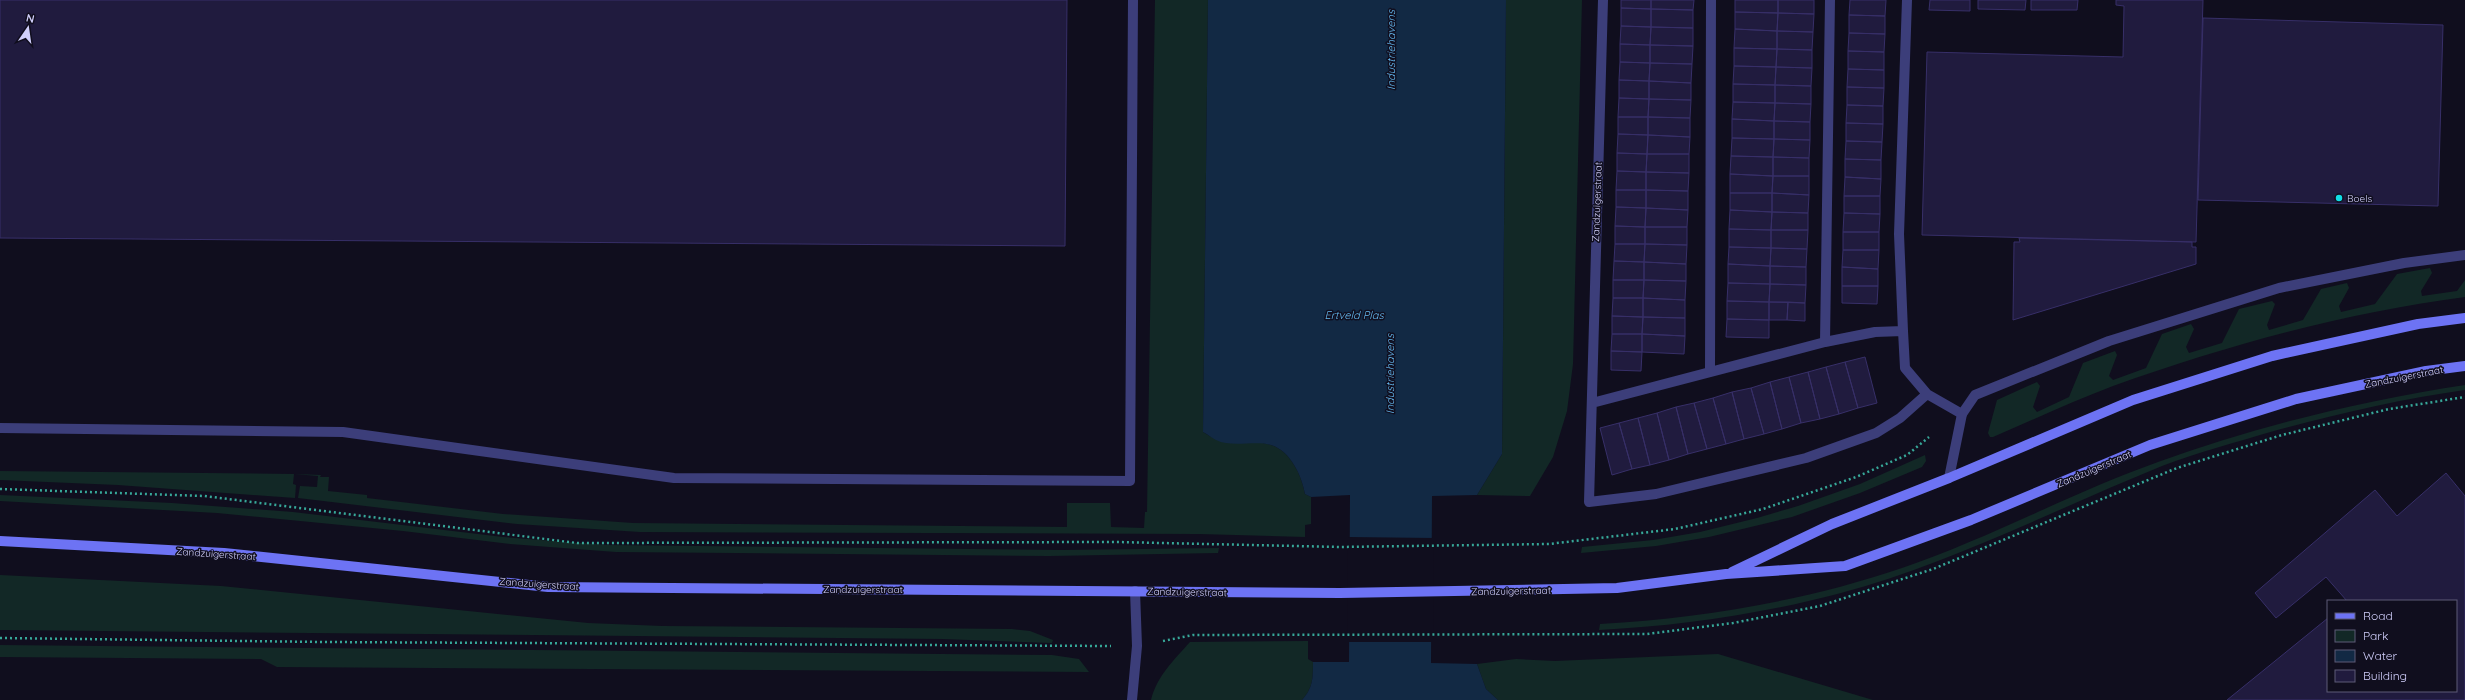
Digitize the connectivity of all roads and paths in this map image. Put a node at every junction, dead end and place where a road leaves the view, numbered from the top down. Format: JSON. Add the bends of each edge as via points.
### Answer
{"nodes":[{"id":1,"x":1133,"y":0,"type":"edge"},
{"id":2,"x":1603,"y":0,"type":"edge"},
{"id":3,"x":1711,"y":0,"type":"edge"},
{"id":4,"x":1830,"y":0,"type":"edge"},
{"id":5,"x":1907,"y":0,"type":"edge"},
{"id":6,"x":2465,"y":255,"type":"edge"},
{"id":7,"x":2465,"y":318,"type":"edge"},
{"id":8,"x":1903,"y":331,"type":"junction"},
{"id":9,"x":1825,"y":342,"type":"junction"},
{"id":10,"x":2465,"y":366,"type":"edge"},
{"id":11,"x":1710,"y":372,"type":"junction"},
{"id":12,"x":1926,"y":394,"type":"junction"},
{"id":13,"x":1592,"y":403,"type":"junction"},
{"id":14,"x":1962,"y":414,"type":"junction"},
{"id":15,"x":0,"y":428,"type":"edge"},
{"id":16,"x":1949,"y":478,"type":"junction"},
{"id":17,"x":0,"y":489,"type":"edge"},
{"id":18,"x":0,"y":542,"type":"edge"},
{"id":19,"x":1442,"y":546,"type":"dead end"},
{"id":20,"x":1726,"y":574,"type":"junction"},
{"id":21,"x":1135,"y":591,"type":"junction"},
{"id":22,"x":1442,"y":634,"type":"dead end"},
{"id":23,"x":0,"y":638,"type":"edge"},
{"id":24,"x":1137,"y":646,"type":"junction"},
{"id":25,"x":1132,"y":700,"type":"edge"}],
"edges":[{"from":1,"to":15,"type":"street","via":[[1130,481],[674,478],[343,432]]},
{"from":2,"to":13,"type":"street","name":"Zandzuigerstraat"},
{"from":3,"to":11,"type":"street"},
{"from":4,"to":9,"type":"street"},
{"from":5,"to":8,"type":"street","via":[[1899,234]]},
{"from":6,"to":14,"type":"street","via":[[2404,263],[2279,288],[2109,341],[1975,395]]},
{"from":7,"to":16,"type":"main road","name":"Zandzuigerstraat","via":[[2418,324],[2272,356],[2133,400]]},
{"from":8,"to":9,"type":"street","via":[[1874,332]]},
{"from":8,"to":12,"type":"street","via":[[1905,368]]},
{"from":9,"to":11,"type":"street"},
{"from":10,"to":20,"type":"main road","name":"Zandzuigerstraat","via":[[2426,371],[2296,399],[2157,443],[1971,520],[1844,566]]},
{"from":11,"to":13,"type":"street"},
{"from":12,"to":13,"type":"street","name":"Zandzuigerstraat","via":[[1900,418],[1876,433],[1806,458],[1656,494],[1589,502]]},
{"from":12,"to":14,"type":"street"},
{"from":14,"to":16,"type":"street"},
{"from":16,"to":20,"type":"main road","name":"Zandzuigerstraat","via":[[1832,524]]},
{"from":17,"to":19,"type":"path","via":[[204,496],[577,543],[1117,542],[1340,547]]},
{"from":18,"to":21,"type":"main road","name":"Zandzuigerstraat","via":[[224,553],[548,587]]},
{"from":20,"to":21,"type":"main road","name":"Zandzuigerstraat","via":[[1617,588],[1340,593]]},
{"from":21,"to":24,"type":"street"},
{"from":22,"to":24,"type":"path","via":[[1193,635]]},
{"from":23,"to":24,"type":"path"},
{"from":24,"to":25,"type":"street"}]}
